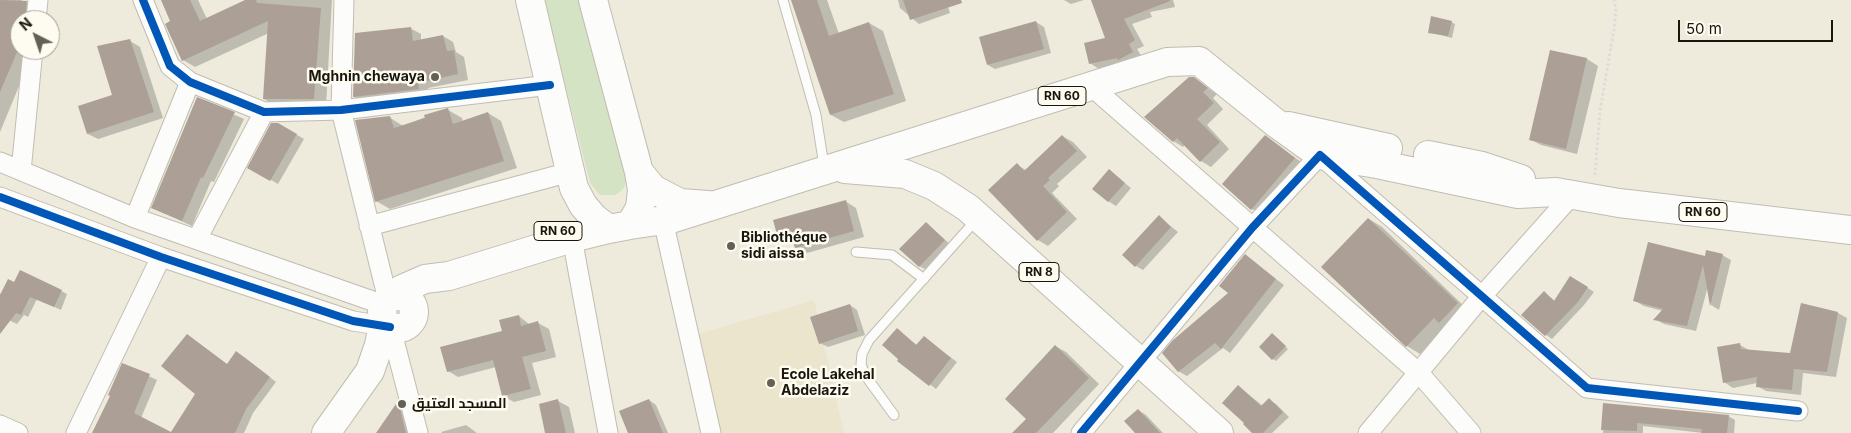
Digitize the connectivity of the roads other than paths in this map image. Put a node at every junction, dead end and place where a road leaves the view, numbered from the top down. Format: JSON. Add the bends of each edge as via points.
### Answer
{"nodes":[{"id":1,"x":143,"y":0,"type":"edge"},
{"id":2,"x":344,"y":0,"type":"edge"},
{"id":3,"x":530,"y":0,"type":"edge"},
{"id":4,"x":594,"y":0,"type":"edge"},
{"id":5,"x":783,"y":0,"type":"edge"},
{"id":6,"x":32,"y":60,"type":"edge"},
{"id":7,"x":190,"y":82,"type":"junction"},
{"id":8,"x":550,"y":85,"type":"junction"},
{"id":9,"x":1090,"y":86,"type":"junction"},
{"id":10,"x":341,"y":110,"type":"junction"},
{"id":11,"x":264,"y":112,"type":"junction"},
{"id":12,"x":1277,"y":124,"type":"junction"},
{"id":13,"x":1320,"y":155,"type":"junction"},
{"id":14,"x":0,"y":162,"type":"edge"},
{"id":15,"x":828,"y":168,"type":"junction"},
{"id":16,"x":21,"y":171,"type":"junction"},
{"id":17,"x":640,"y":172,"type":"junction"},
{"id":18,"x":572,"y":180,"type":"junction"},
{"id":19,"x":1574,"y":195,"type":"junction"},
{"id":20,"x":0,"y":197,"type":"edge"},
{"id":21,"x":712,"y":206,"type":"junction"},
{"id":22,"x":135,"y":218,"type":"junction"},
{"id":23,"x":978,"y":218,"type":"junction"},
{"id":24,"x":663,"y":220,"type":"junction"},
{"id":25,"x":370,"y":226,"type":"junction"},
{"id":26,"x":619,"y":227,"type":"junction"},
{"id":27,"x":1252,"y":228,"type":"junction"},
{"id":28,"x":1851,"y":230,"type":"edge"},
{"id":29,"x":572,"y":238,"type":"junction"},
{"id":30,"x":197,"y":239,"type":"junction"},
{"id":31,"x":856,"y":252,"type":"dead end"},
{"id":32,"x":515,"y":255,"type":"junction"},
{"id":33,"x":161,"y":257,"type":"junction"},
{"id":34,"x":924,"y":279,"type":"junction"},
{"id":35,"x":1482,"y":296,"type":"junction"},
{"id":36,"x":391,"y":321,"type":"junction"},
{"id":37,"x":1140,"y":362,"type":"junction"},
{"id":38,"x":1420,"y":374,"type":"junction"},
{"id":39,"x":1798,"y":411,"type":"dead end"},
{"id":40,"x":894,"y":415,"type":"dead end"},
{"id":41,"x":0,"y":425,"type":"edge"},
{"id":42,"x":18,"y":433,"type":"edge"},
{"id":43,"x":76,"y":433,"type":"edge"},
{"id":44,"x":326,"y":433,"type":"edge"},
{"id":45,"x":418,"y":433,"type":"edge"},
{"id":46,"x":608,"y":433,"type":"edge"},
{"id":47,"x":711,"y":433,"type":"edge"},
{"id":48,"x":1081,"y":433,"type":"edge"},
{"id":49,"x":1219,"y":433,"type":"edge"},
{"id":50,"x":1368,"y":433,"type":"edge"},
{"id":51,"x":1471,"y":433,"type":"edge"}],
"edges":[{"from":1,"to":7,"type":"street","via":[[170,66]]},
{"from":2,"to":10,"type":"street"},
{"from":3,"to":8,"type":"main road"},
{"from":4,"to":17,"type":"main road"},
{"from":5,"to":15,"type":"lane"},
{"from":6,"to":16,"type":"street"},
{"from":7,"to":11,"type":"street"},
{"from":7,"to":22,"type":"street"},
{"from":8,"to":10,"type":"street"},
{"from":8,"to":18,"type":"main road"},
{"from":9,"to":12,"type":"main road","number":"RN 60","via":[[1168,62],[1199,61]]},
{"from":9,"to":15,"type":"main road","number":"RN 60"},
{"from":9,"to":27,"type":"street"},
{"from":10,"to":11,"type":"street"},
{"from":10,"to":25,"type":"street"},
{"from":11,"to":30,"type":"street"},
{"from":12,"to":13,"type":"main road"},
{"from":12,"to":19,"type":"main road","number":"RN 60","via":[[1482,166]]},
{"from":13,"to":19,"type":"main road","via":[[1518,194]]},
{"from":13,"to":27,"type":"street"},
{"from":13,"to":35,"type":"street"},
{"from":14,"to":16,"type":"street"},
{"from":15,"to":21,"type":"main road","number":"RN 8"},
{"from":15,"to":23,"type":"main road","number":"RN 8","via":[[906,174],[934,186]]},
{"from":16,"to":22,"type":"street"},
{"from":17,"to":21,"type":"main road","number":"RN 8","via":[[653,189],[680,203]]},
{"from":17,"to":26,"type":"main road","via":[[640,208]]},
{"from":18,"to":25,"type":"street"},
{"from":18,"to":26,"type":"main road","via":[[583,204],[594,218]]},
{"from":18,"to":32,"type":"main road","number":"RN 60","via":[[573,214],[564,227]]},
{"from":19,"to":28,"type":"main road","number":"RN 60"},
{"from":19,"to":35,"type":"street"},
{"from":20,"to":33,"type":"street"},
{"from":21,"to":24,"type":"main road","number":"RN 60"},
{"from":22,"to":30,"type":"street"},
{"from":23,"to":34,"type":"lane"},
{"from":23,"to":37,"type":"main road","number":"RN 8"},
{"from":24,"to":26,"type":"main road","number":"RN 60"},
{"from":24,"to":47,"type":"street"},
{"from":25,"to":36,"type":"street"},
{"from":26,"to":29,"type":"main road","number":"RN 60"},
{"from":27,"to":37,"type":"street"},
{"from":27,"to":38,"type":"street"},
{"from":29,"to":32,"type":"main road","number":"RN 60"},
{"from":29,"to":46,"type":"street"},
{"from":30,"to":36,"type":"street"},
{"from":31,"to":34,"type":"lane","via":[[892,255]]},
{"from":32,"to":36,"type":"main road","number":"RN 60","via":[[450,276],[425,279],[402,290]]},
{"from":33,"to":36,"type":"street","via":[[353,322]]},
{"from":33,"to":43,"type":"street"},
{"from":34,"to":40,"type":"lane","via":[[869,340],[862,354],[860,364],[865,375]]},
{"from":35,"to":38,"type":"street"},
{"from":35,"to":39,"type":"street","via":[[1587,388]]},
{"from":36,"to":44,"type":"main road","via":[[370,371]]},
{"from":36,"to":45,"type":"street"},
{"from":37,"to":48,"type":"street"},
{"from":37,"to":49,"type":"main road","number":"RN 8"},
{"from":38,"to":50,"type":"street"},
{"from":38,"to":51,"type":"street"},
{"from":41,"to":42,"type":"street"}]}
